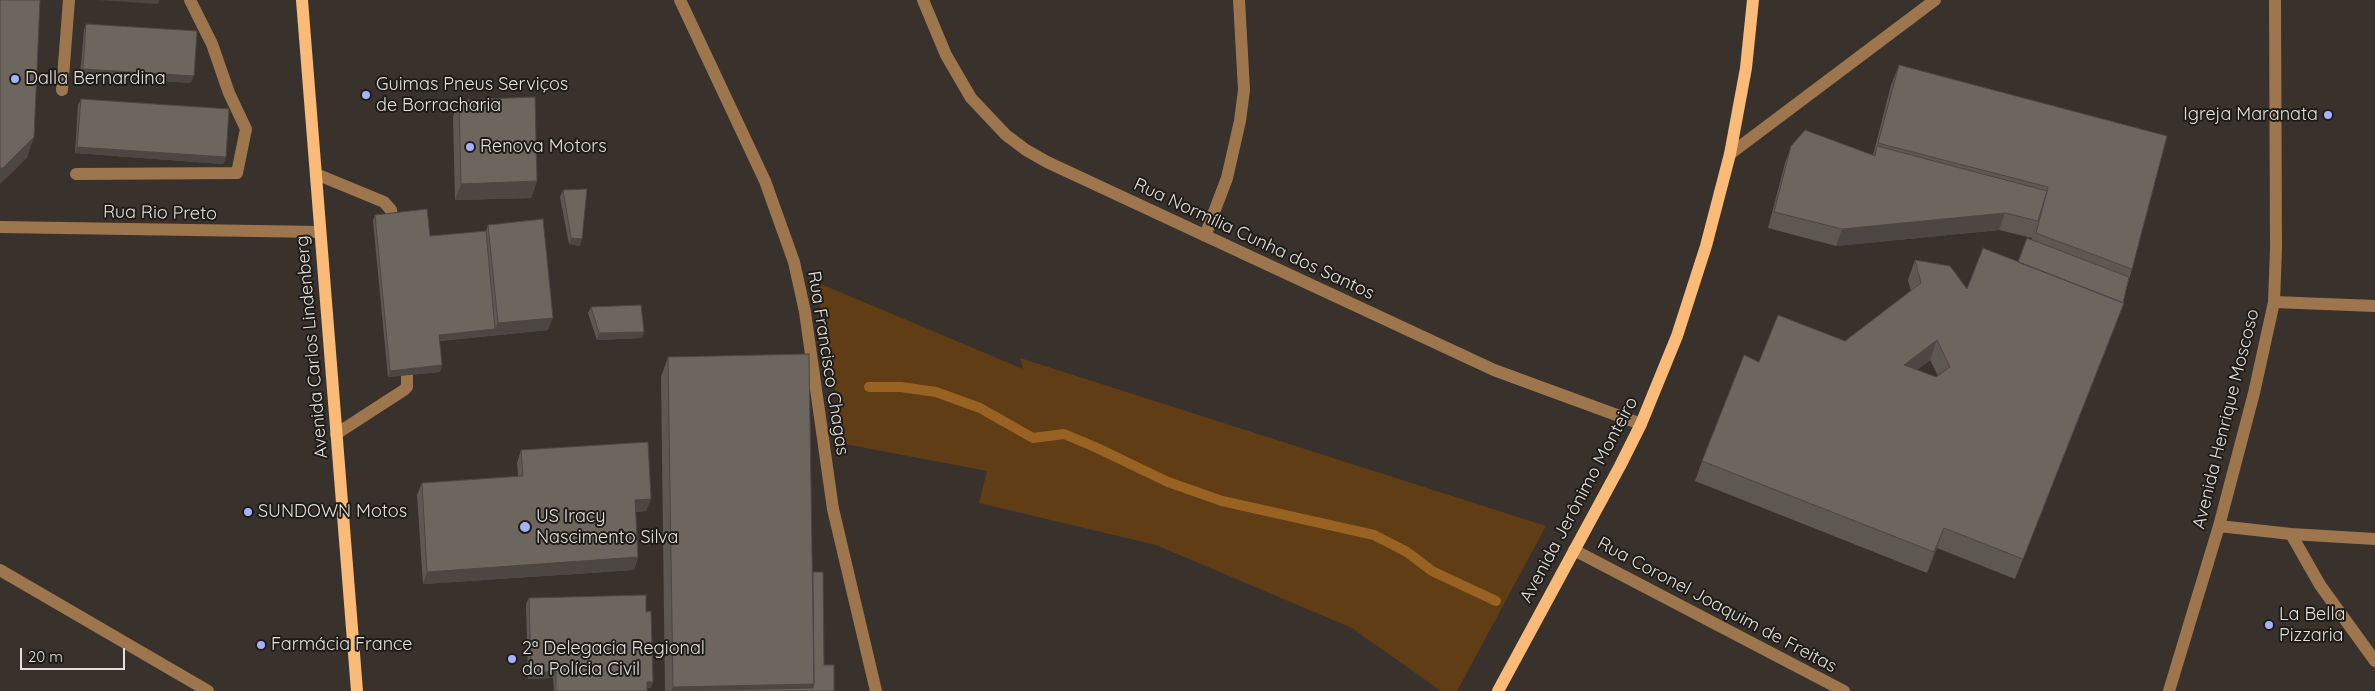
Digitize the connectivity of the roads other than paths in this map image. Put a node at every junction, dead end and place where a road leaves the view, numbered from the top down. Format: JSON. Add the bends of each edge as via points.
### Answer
{"nodes":[{"id":1,"x":70,"y":0,"type":"edge"},
{"id":2,"x":190,"y":0,"type":"edge"},
{"id":3,"x":302,"y":0,"type":"edge"},
{"id":4,"x":680,"y":0,"type":"edge"},
{"id":5,"x":923,"y":0,"type":"edge"},
{"id":6,"x":1238,"y":0,"type":"edge"},
{"id":7,"x":1753,"y":0,"type":"edge"},
{"id":8,"x":1935,"y":0,"type":"edge"},
{"id":9,"x":2275,"y":0,"type":"edge"},
{"id":10,"x":62,"y":90,"type":"dead end"},
{"id":11,"x":1730,"y":154,"type":"junction"},
{"id":12,"x":76,"y":174,"type":"dead end"},
{"id":13,"x":316,"y":174,"type":"junction"},
{"id":14,"x":392,"y":219,"type":"edge"},
{"id":15,"x":0,"y":227,"type":"edge"},
{"id":16,"x":320,"y":232,"type":"junction"},
{"id":17,"x":1205,"y":236,"type":"junction"},
{"id":18,"x":2274,"y":302,"type":"junction"},
{"id":19,"x":2375,"y":306,"type":"edge"},
{"id":20,"x":407,"y":375,"type":"edge"},
{"id":21,"x":1641,"y":424,"type":"junction"},
{"id":22,"x":336,"y":434,"type":"junction"},
{"id":23,"x":2219,"y":526,"type":"junction"},
{"id":24,"x":2291,"y":534,"type":"junction"},
{"id":25,"x":2375,"y":539,"type":"edge"},
{"id":26,"x":1574,"y":550,"type":"junction"},
{"id":27,"x":0,"y":570,"type":"edge"},
{"id":28,"x":2375,"y":661,"type":"edge"},
{"id":29,"x":208,"y":691,"type":"edge"},
{"id":30,"x":357,"y":691,"type":"edge"},
{"id":31,"x":876,"y":691,"type":"edge"},
{"id":32,"x":1498,"y":691,"type":"edge"},
{"id":33,"x":1844,"y":691,"type":"edge"},
{"id":34,"x":2169,"y":691,"type":"edge"}],
"edges":[{"from":1,"to":10,"type":"street"},
{"from":2,"to":12,"type":"street","via":[[212,44],[229,93],[246,128],[237,173]]},
{"from":3,"to":13,"type":"main road","name":"Avenida Carlos Lindenberg"},
{"from":4,"to":31,"type":"street","name":"Rua Francisco Chagas","via":[[765,181],[794,262],[805,312],[833,509]]},
{"from":5,"to":17,"type":"street","name":"Rua Normília Cunha dos Santos","via":[[958,78],[977,105],[1006,135],[1047,162]]},
{"from":6,"to":17,"type":"street","via":[[1244,90],[1240,121],[1227,178]]},
{"from":7,"to":11,"type":"main road","name":"Avenida Jerônimo Monteiro","via":[[1746,68]]},
{"from":8,"to":11,"type":"street"},
{"from":9,"to":18,"type":"street","name":"Avenida Henrique Moscoso"},
{"from":11,"to":21,"type":"main road","name":"Avenida Jerônimo Monteiro","via":[[1692,292]]},
{"from":13,"to":14,"type":"street","via":[[384,202],[391,210]]},
{"from":13,"to":16,"type":"main road","name":"Avenida Carlos Lindenberg"},
{"from":15,"to":16,"type":"street","name":"Rua Rio Preto"},
{"from":16,"to":22,"type":"main road","name":"Avenida Carlos Lindenberg"},
{"from":17,"to":21,"type":"street","name":"Rua Normília Cunha dos Santos","via":[[1494,370]]},
{"from":18,"to":19,"type":"street"},
{"from":18,"to":23,"type":"street","name":"Avenida Henrique Moscoso"},
{"from":20,"to":22,"type":"street","via":[[404,390]]},
{"from":21,"to":26,"type":"main road","name":"Avenida Jerônimo Monteiro"},
{"from":22,"to":30,"type":"main road","name":"Avenida Carlos Lindenberg"},
{"from":23,"to":24,"type":"street"},
{"from":23,"to":34,"type":"street","name":"Avenida Henrique Moscoso"},
{"from":24,"to":25,"type":"street"},
{"from":24,"to":28,"type":"street","via":[[2320,585]]},
{"from":26,"to":32,"type":"main road","name":"Avenida Jerônimo Monteiro"},
{"from":26,"to":33,"type":"street","name":"Rua Coronel Joaquim de Freitas"},
{"from":27,"to":29,"type":"street"}]}
